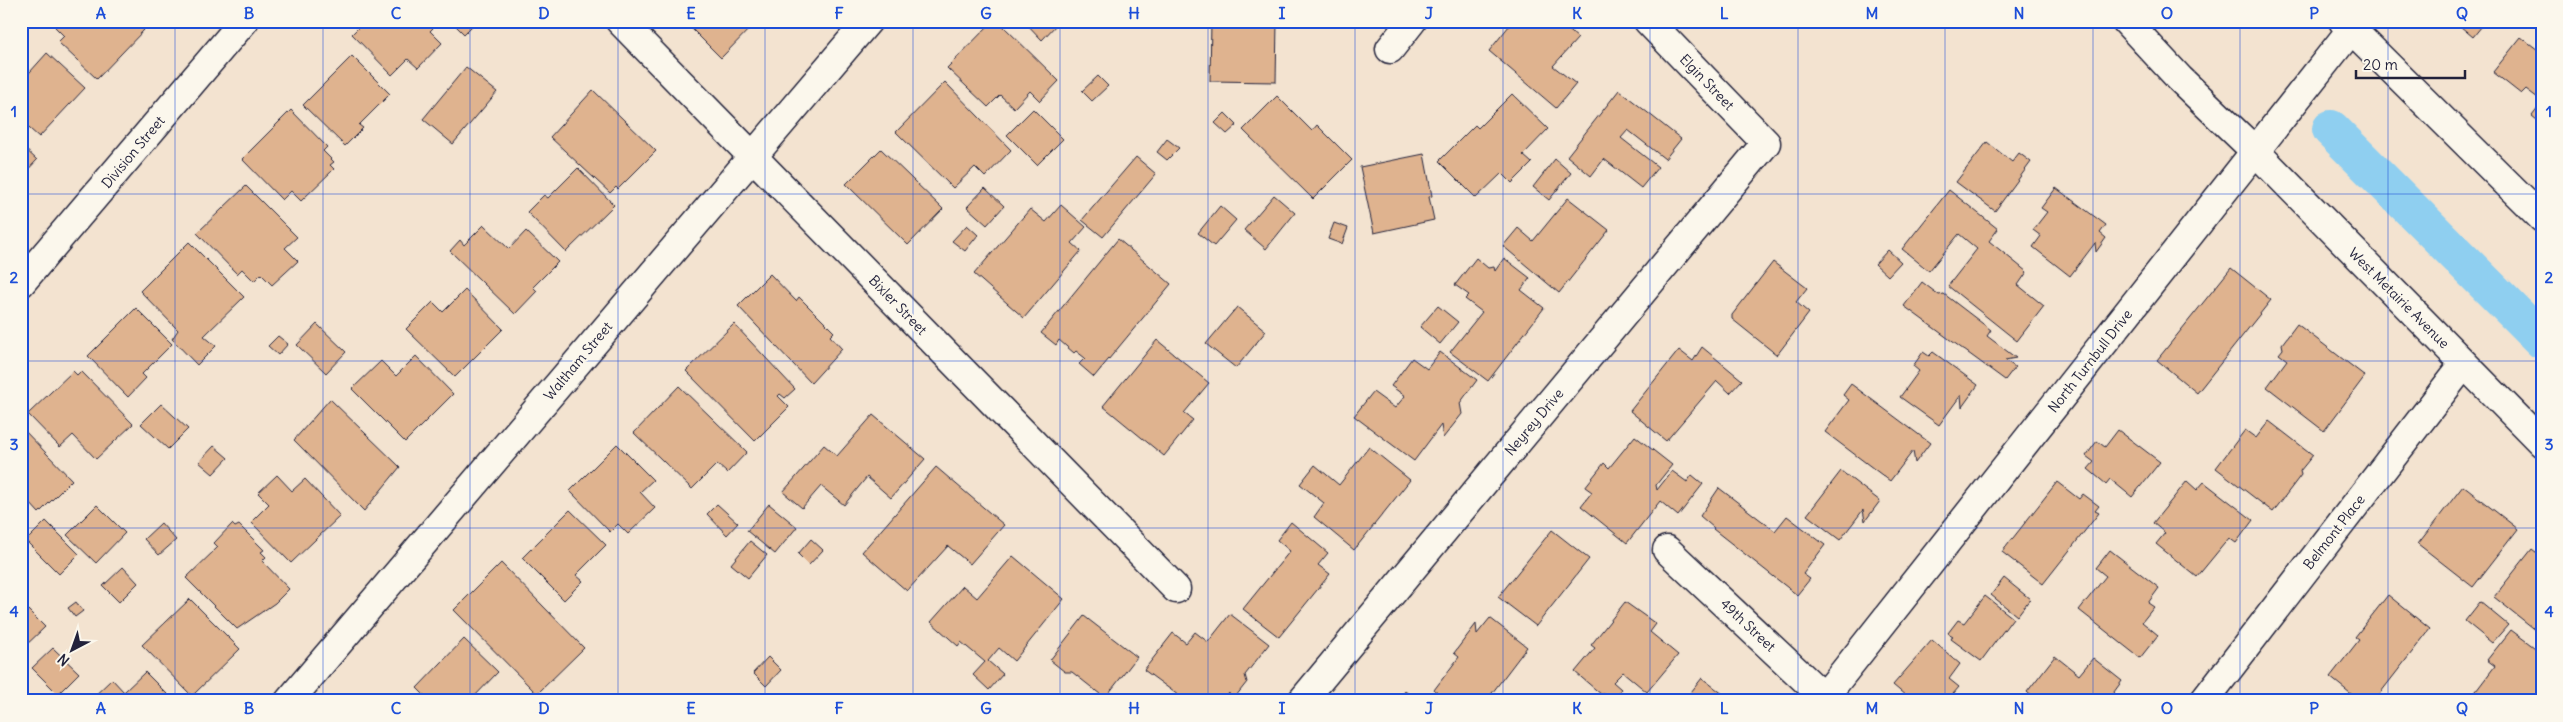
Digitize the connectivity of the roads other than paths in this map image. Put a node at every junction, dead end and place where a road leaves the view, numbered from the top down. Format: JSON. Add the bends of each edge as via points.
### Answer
{"nodes":[{"id":1,"x":244,"y":21,"type":"edge"},
{"id":2,"x":620,"y":21,"type":"edge"},
{"id":3,"x":868,"y":21,"type":"edge"},
{"id":4,"x":1412,"y":21,"type":"edge"},
{"id":5,"x":1648,"y":21,"type":"edge"},
{"id":6,"x":2126,"y":21,"type":"edge"},
{"id":7,"x":2351,"y":24,"type":"edge"},
{"id":8,"x":1390,"y":49,"type":"dead end"},
{"id":9,"x":1766,"y":142,"type":"joint"},
{"id":10,"x":2256,"y":152,"type":"junction"},
{"id":11,"x":752,"y":156,"type":"junction"},
{"id":12,"x":2542,"y":218,"type":"edge"},
{"id":13,"x":21,"y":283,"type":"edge"},
{"id":14,"x":2464,"y":364,"type":"junction"},
{"id":15,"x":2542,"y":443,"type":"edge"},
{"id":16,"x":1667,"y":550,"type":"dead end"},
{"id":17,"x":1176,"y":589,"type":"dead end"},
{"id":18,"x":1825,"y":700,"type":"edge"},
{"id":19,"x":289,"y":701,"type":"edge"},
{"id":20,"x":1302,"y":701,"type":"edge"},
{"id":21,"x":2204,"y":701,"type":"edge"}],
"edges":[{"from":1,"to":13,"type":"street","name":"Division Street"},
{"from":2,"to":11,"type":"street","name":"Bixler Street"},
{"from":3,"to":11,"type":"street","name":"Waltham Street"},
{"from":4,"to":8,"type":"street"},
{"from":5,"to":9,"type":"street","name":"Elgin Street"},
{"from":6,"to":10,"type":"street","name":"West Metairie Avenue","via":[[2180,79]]},
{"from":7,"to":10,"type":"street","name":"North Turnbull Drive"},
{"from":7,"to":12,"type":"street"},
{"from":9,"to":20,"type":"street","name":"Neyrey Drive"},
{"from":10,"to":14,"type":"street","name":"West Metairie Avenue"},
{"from":10,"to":18,"type":"street","name":"North Turnbull Drive"},
{"from":11,"to":17,"type":"street","name":"Bixler Street"},
{"from":11,"to":19,"type":"street","name":"Waltham Street"},
{"from":14,"to":15,"type":"street","name":"West Metairie Avenue"},
{"from":14,"to":21,"type":"street","name":"Belmont Place"},
{"from":16,"to":18,"type":"street","name":"49th Street"}]}
